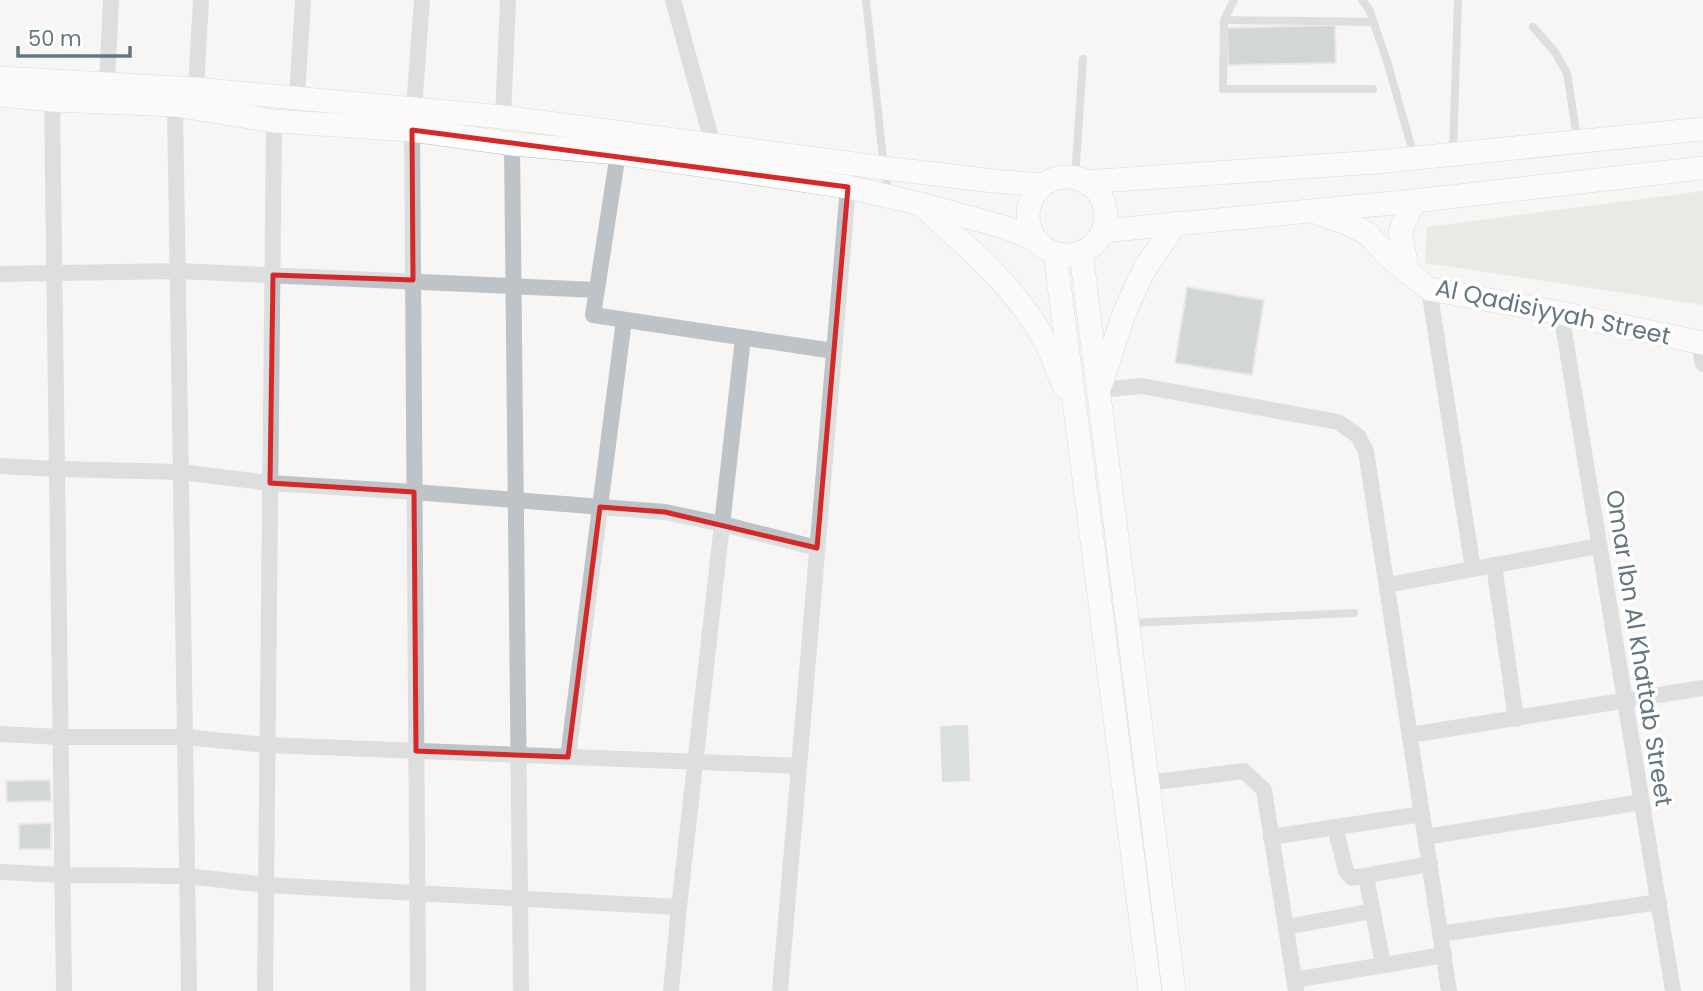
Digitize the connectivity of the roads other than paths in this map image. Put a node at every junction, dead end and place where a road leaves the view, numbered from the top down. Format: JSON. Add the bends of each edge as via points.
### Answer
{"nodes":[{"id":1,"x":111,"y":0,"type":"edge"},
{"id":2,"x":201,"y":0,"type":"edge"},
{"id":3,"x":303,"y":0,"type":"edge"},
{"id":4,"x":422,"y":0,"type":"edge"},
{"id":5,"x":508,"y":0,"type":"edge"},
{"id":6,"x":673,"y":0,"type":"edge"},
{"id":7,"x":866,"y":0,"type":"edge"},
{"id":8,"x":1234,"y":0,"type":"edge"},
{"id":9,"x":1362,"y":0,"type":"edge"},
{"id":10,"x":1458,"y":0,"type":"edge"},
{"id":11,"x":1369,"y":4,"type":"edge"},
{"id":12,"x":1224,"y":20,"type":"junction"},
{"id":13,"x":1373,"y":22,"type":"junction"},
{"id":14,"x":1534,"y":27,"type":"dead end"},
{"id":15,"x":1083,"y":59,"type":"dead end"},
{"id":16,"x":0,"y":78,"type":"edge"},
{"id":17,"x":107,"y":84,"type":"junction"},
{"id":18,"x":196,"y":89,"type":"junction"},
{"id":19,"x":1373,"y":89,"type":"dead end"},
{"id":20,"x":0,"y":95,"type":"edge"},
{"id":21,"x":297,"y":98,"type":"junction"},
{"id":22,"x":52,"y":100,"type":"junction"},
{"id":23,"x":175,"y":105,"type":"junction"},
{"id":24,"x":503,"y":117,"type":"junction"},
{"id":25,"x":413,"y":119,"type":"junction"},
{"id":26,"x":274,"y":121,"type":"junction"},
{"id":27,"x":1703,"y":129,"type":"edge"},
{"id":28,"x":1577,"y":141,"type":"junction"},
{"id":29,"x":512,"y":144,"type":"junction"},
{"id":30,"x":713,"y":145,"type":"junction"},
{"id":31,"x":618,"y":153,"type":"junction"},
{"id":32,"x":1453,"y":154,"type":"junction"},
{"id":33,"x":1414,"y":158,"type":"junction"},
{"id":34,"x":884,"y":168,"type":"junction"},
{"id":35,"x":1703,"y":168,"type":"edge"},
{"id":36,"x":1080,"y":180,"type":"junction"},
{"id":37,"x":1043,"y":186,"type":"junction"},
{"id":38,"x":848,"y":187,"type":"junction"},
{"id":39,"x":889,"y":197,"type":"junction"},
{"id":40,"x":1414,"y":201,"type":"junction"},
{"id":41,"x":921,"y":204,"type":"junction"},
{"id":42,"x":1312,"y":211,"type":"junction"},
{"id":43,"x":1176,"y":223,"type":"junction"},
{"id":44,"x":1102,"y":231,"type":"junction"},
{"id":45,"x":1045,"y":246,"type":"junction"},
{"id":46,"x":1081,"y":252,"type":"junction"},
{"id":47,"x":178,"y":271,"type":"junction"},
{"id":48,"x":1408,"y":273,"type":"junction"},
{"id":49,"x":0,"y":274,"type":"edge"},
{"id":50,"x":54,"y":275,"type":"junction"},
{"id":51,"x":273,"y":275,"type":"junction"},
{"id":52,"x":413,"y":280,"type":"junction"},
{"id":53,"x":513,"y":286,"type":"junction"},
{"id":54,"x":1429,"y":289,"type":"junction"},
{"id":55,"x":597,"y":290,"type":"junction"},
{"id":56,"x":1561,"y":313,"type":"junction"},
{"id":57,"x":624,"y":320,"type":"junction"},
{"id":58,"x":743,"y":338,"type":"junction"},
{"id":59,"x":1702,"y":350,"type":"edge"},
{"id":60,"x":834,"y":351,"type":"junction"},
{"id":61,"x":1098,"y":390,"type":"junction"},
{"id":62,"x":1077,"y":421,"type":"junction"},
{"id":63,"x":0,"y":466,"type":"edge"},
{"id":64,"x":57,"y":469,"type":"junction"},
{"id":65,"x":181,"y":472,"type":"junction"},
{"id":66,"x":270,"y":483,"type":"junction"},
{"id":67,"x":414,"y":492,"type":"junction"},
{"id":68,"x":516,"y":500,"type":"junction"},
{"id":69,"x":600,"y":507,"type":"junction"},
{"id":70,"x":722,"y":524,"type":"junction"},
{"id":71,"x":1599,"y":546,"type":"junction"},
{"id":72,"x":817,"y":548,"type":"junction"},
{"id":73,"x":1494,"y":565,"type":"junction"},
{"id":74,"x":1473,"y":569,"type":"junction"},
{"id":75,"x":1387,"y":585,"type":"junction"},
{"id":76,"x":1354,"y":613,"type":"dead end"},
{"id":77,"x":1128,"y":623,"type":"junction"},
{"id":78,"x":1703,"y":688,"type":"edge"},
{"id":79,"x":1625,"y":701,"type":"junction"},
{"id":80,"x":1516,"y":719,"type":"junction"},
{"id":81,"x":0,"y":734,"type":"edge"},
{"id":82,"x":1410,"y":735,"type":"junction"},
{"id":83,"x":60,"y":737,"type":"junction"},
{"id":84,"x":186,"y":737,"type":"junction"},
{"id":85,"x":267,"y":745,"type":"junction"},
{"id":86,"x":416,"y":751,"type":"junction"},
{"id":87,"x":518,"y":755,"type":"junction"},
{"id":88,"x":568,"y":757,"type":"junction"},
{"id":89,"x":695,"y":762,"type":"junction"},
{"id":90,"x":799,"y":766,"type":"junction"},
{"id":91,"x":1148,"y":783,"type":"junction"},
{"id":92,"x":1642,"y":802,"type":"junction"},
{"id":93,"x":1422,"y":814,"type":"junction"},
{"id":94,"x":1335,"y":827,"type":"junction"},
{"id":95,"x":1271,"y":837,"type":"junction"},
{"id":96,"x":1426,"y":838,"type":"junction"},
{"id":97,"x":1430,"y":864,"type":"junction"},
{"id":98,"x":0,"y":872,"type":"edge"},
{"id":99,"x":62,"y":875,"type":"junction"},
{"id":100,"x":187,"y":876,"type":"junction"},
{"id":101,"x":1366,"y":876,"type":"junction"},
{"id":102,"x":266,"y":885,"type":"junction"},
{"id":103,"x":418,"y":893,"type":"junction"},
{"id":104,"x":520,"y":898,"type":"junction"},
{"id":105,"x":1659,"y":902,"type":"junction"},
{"id":106,"x":679,"y":907,"type":"junction"},
{"id":107,"x":1373,"y":911,"type":"junction"},
{"id":108,"x":1286,"y":927,"type":"junction"},
{"id":109,"x":1440,"y":934,"type":"junction"},
{"id":110,"x":1444,"y":955,"type":"junction"},
{"id":111,"x":1383,"y":965,"type":"junction"},
{"id":112,"x":1295,"y":985,"type":"edge"},
{"id":113,"x":64,"y":991,"type":"edge"},
{"id":114,"x":189,"y":991,"type":"edge"},
{"id":115,"x":265,"y":991,"type":"edge"},
{"id":116,"x":418,"y":991,"type":"edge"},
{"id":117,"x":521,"y":991,"type":"edge"},
{"id":118,"x":671,"y":991,"type":"edge"},
{"id":119,"x":780,"y":991,"type":"edge"},
{"id":120,"x":1150,"y":991,"type":"edge"},
{"id":121,"x":1174,"y":991,"type":"edge"},
{"id":122,"x":1449,"y":991,"type":"edge"},
{"id":123,"x":1673,"y":991,"type":"edge"}],
"edges":[{"from":1,"to":17,"type":"street"},
{"from":2,"to":18,"type":"street"},
{"from":3,"to":21,"type":"street"},
{"from":4,"to":25,"type":"street"},
{"from":5,"to":24,"type":"street"},
{"from":6,"to":30,"type":"street"},
{"from":7,"to":34,"type":"lane"},
{"from":8,"to":12,"type":"lane"},
{"from":9,"to":11,"type":"lane"},
{"from":10,"to":32,"type":"lane"},
{"from":11,"to":13,"type":"lane"},
{"from":12,"to":13,"type":"lane"},
{"from":12,"to":19,"type":"lane","via":[[1223,89]]},
{"from":13,"to":33,"type":"lane"},
{"from":14,"to":28,"type":"lane","via":[[1567,73]]},
{"from":15,"to":36,"type":"lane"},
{"from":16,"to":17,"type":"main road"},
{"from":17,"to":18,"type":"main road"},
{"from":18,"to":21,"type":"main road"},
{"from":20,"to":22,"type":"main road"},
{"from":21,"to":25,"type":"main road"},
{"from":22,"to":23,"type":"main road"},
{"from":22,"to":50,"type":"street"},
{"from":23,"to":26,"type":"main road"},
{"from":23,"to":47,"type":"street"},
{"from":24,"to":25,"type":"main road"},
{"from":24,"to":30,"type":"main road"},
{"from":25,"to":26,"type":"main road"},
{"from":25,"to":29,"type":"main road"},
{"from":25,"to":52,"type":"street"},
{"from":26,"to":51,"type":"street"},
{"from":27,"to":28,"type":"main road"},
{"from":28,"to":32,"type":"main road"},
{"from":29,"to":31,"type":"main road"},
{"from":29,"to":53,"type":"street"},
{"from":30,"to":34,"type":"main road"},
{"from":31,"to":38,"type":"main road"},
{"from":31,"to":55,"type":"street"},
{"from":32,"to":33,"type":"main road"},
{"from":33,"to":36,"type":"main road"},
{"from":34,"to":37,"type":"main road"},
{"from":34,"to":39,"type":"lane"},
{"from":35,"to":40,"type":"main road"},
{"from":36,"to":37,"type":"main road","via":[[1063,177]]},
{"from":36,"to":44,"type":"main road","via":[[1101,198],[1105,209]]},
{"from":37,"to":45,"type":"main road","via":[[1034,194],[1028,218],[1030,229]]},
{"from":38,"to":39,"type":"main road"},
{"from":38,"to":60,"type":"street"},
{"from":39,"to":41,"type":"main road"},
{"from":40,"to":42,"type":"main road"},
{"from":40,"to":48,"type":"main road","via":[[1400,232]]},
{"from":41,"to":45,"type":"main road","via":[[1004,227]]},
{"from":41,"to":62,"type":"main road","via":[[1021,305],[1048,346]]},
{"from":42,"to":43,"type":"main road"},
{"from":42,"to":48,"type":"main road","name":"Al Qadisiyyah Street","via":[[1368,234]]},
{"from":43,"to":44,"type":"main road"},
{"from":43,"to":61,"type":"main road","via":[[1124,313]]},
{"from":44,"to":46,"type":"main road"},
{"from":45,"to":46,"type":"main road","via":[[1068,255]]},
{"from":45,"to":62,"type":"main road"},
{"from":46,"to":61,"type":"main road"},
{"from":47,"to":50,"type":"street"},
{"from":47,"to":51,"type":"street"},
{"from":47,"to":65,"type":"street"},
{"from":48,"to":54,"type":"main road","name":"Al Qadisiyyah Street"},
{"from":49,"to":50,"type":"street"},
{"from":50,"to":64,"type":"street"},
{"from":51,"to":52,"type":"street"},
{"from":51,"to":66,"type":"street"},
{"from":52,"to":53,"type":"street"},
{"from":52,"to":67,"type":"street"},
{"from":53,"to":55,"type":"street"},
{"from":53,"to":68,"type":"street"},
{"from":54,"to":56,"type":"main road","name":"Al Qadisiyyah Street"},
{"from":54,"to":74,"type":"street"},
{"from":55,"to":57,"type":"street","via":[[593,315]]},
{"from":56,"to":59,"type":"main road","name":"Al Qadisiyyah Street"},
{"from":56,"to":71,"type":"street","name":"Omar Ibn Al Khattab Street"},
{"from":57,"to":58,"type":"street"},
{"from":57,"to":69,"type":"street"},
{"from":58,"to":60,"type":"street"},
{"from":58,"to":70,"type":"street"},
{"from":60,"to":72,"type":"street"},
{"from":61,"to":75,"type":"street","via":[[1142,386],[1338,422],[1358,436],[1366,451]]},
{"from":61,"to":77,"type":"main road"},
{"from":62,"to":120,"type":"main road"},
{"from":63,"to":64,"type":"street"},
{"from":64,"to":65,"type":"street"},
{"from":64,"to":83,"type":"street"},
{"from":65,"to":66,"type":"street"},
{"from":65,"to":84,"type":"street"},
{"from":66,"to":67,"type":"street"},
{"from":66,"to":85,"type":"street"},
{"from":67,"to":68,"type":"street"},
{"from":67,"to":86,"type":"street"},
{"from":68,"to":69,"type":"street"},
{"from":68,"to":87,"type":"street"},
{"from":69,"to":70,"type":"street","via":[[665,512]]},
{"from":69,"to":88,"type":"street"},
{"from":70,"to":72,"type":"street"},
{"from":70,"to":89,"type":"street"},
{"from":71,"to":73,"type":"street"},
{"from":71,"to":79,"type":"street","name":"Omar Ibn Al Khattab Street"},
{"from":72,"to":90,"type":"street"},
{"from":73,"to":74,"type":"street"},
{"from":73,"to":80,"type":"street"},
{"from":74,"to":75,"type":"street"},
{"from":75,"to":82,"type":"street"},
{"from":76,"to":77,"type":"lane"},
{"from":77,"to":91,"type":"main road"},
{"from":78,"to":79,"type":"street"},
{"from":79,"to":80,"type":"street"},
{"from":79,"to":92,"type":"street","name":"Omar Ibn Al Khattab Street"},
{"from":80,"to":82,"type":"street"},
{"from":81,"to":83,"type":"street"},
{"from":82,"to":93,"type":"street"},
{"from":83,"to":84,"type":"street"},
{"from":83,"to":99,"type":"street"},
{"from":84,"to":85,"type":"street"},
{"from":84,"to":100,"type":"street"},
{"from":85,"to":86,"type":"street"},
{"from":85,"to":102,"type":"street"},
{"from":86,"to":87,"type":"street"},
{"from":86,"to":103,"type":"street"},
{"from":87,"to":88,"type":"street"},
{"from":87,"to":104,"type":"street"},
{"from":88,"to":89,"type":"street"},
{"from":89,"to":90,"type":"street"},
{"from":89,"to":106,"type":"street"},
{"from":90,"to":119,"type":"street"},
{"from":91,"to":95,"type":"street","via":[[1244,771],[1264,790]]},
{"from":91,"to":121,"type":"main road"},
{"from":92,"to":96,"type":"street"},
{"from":92,"to":105,"type":"street","name":"Omar Ibn Al Khattab Street"},
{"from":93,"to":94,"type":"street"},
{"from":93,"to":96,"type":"street"},
{"from":94,"to":95,"type":"street"},
{"from":94,"to":101,"type":"street","via":[[1346,871],[1352,878]]},
{"from":95,"to":108,"type":"street"},
{"from":96,"to":97,"type":"street"},
{"from":97,"to":101,"type":"street"},
{"from":97,"to":109,"type":"street"},
{"from":98,"to":99,"type":"street"},
{"from":99,"to":100,"type":"street"},
{"from":99,"to":113,"type":"street"},
{"from":100,"to":102,"type":"street"},
{"from":100,"to":114,"type":"street"},
{"from":101,"to":107,"type":"street"},
{"from":102,"to":103,"type":"street"},
{"from":102,"to":115,"type":"street"},
{"from":103,"to":104,"type":"street"},
{"from":103,"to":116,"type":"street"},
{"from":104,"to":106,"type":"street"},
{"from":104,"to":117,"type":"street"},
{"from":105,"to":109,"type":"street"},
{"from":105,"to":123,"type":"street","name":"Omar Ibn Al Khattab Street"},
{"from":106,"to":118,"type":"street"},
{"from":107,"to":108,"type":"street"},
{"from":107,"to":111,"type":"street"},
{"from":108,"to":112,"type":"street"},
{"from":109,"to":110,"type":"street"},
{"from":110,"to":111,"type":"street"},
{"from":110,"to":122,"type":"street"},
{"from":111,"to":112,"type":"street"}]}
